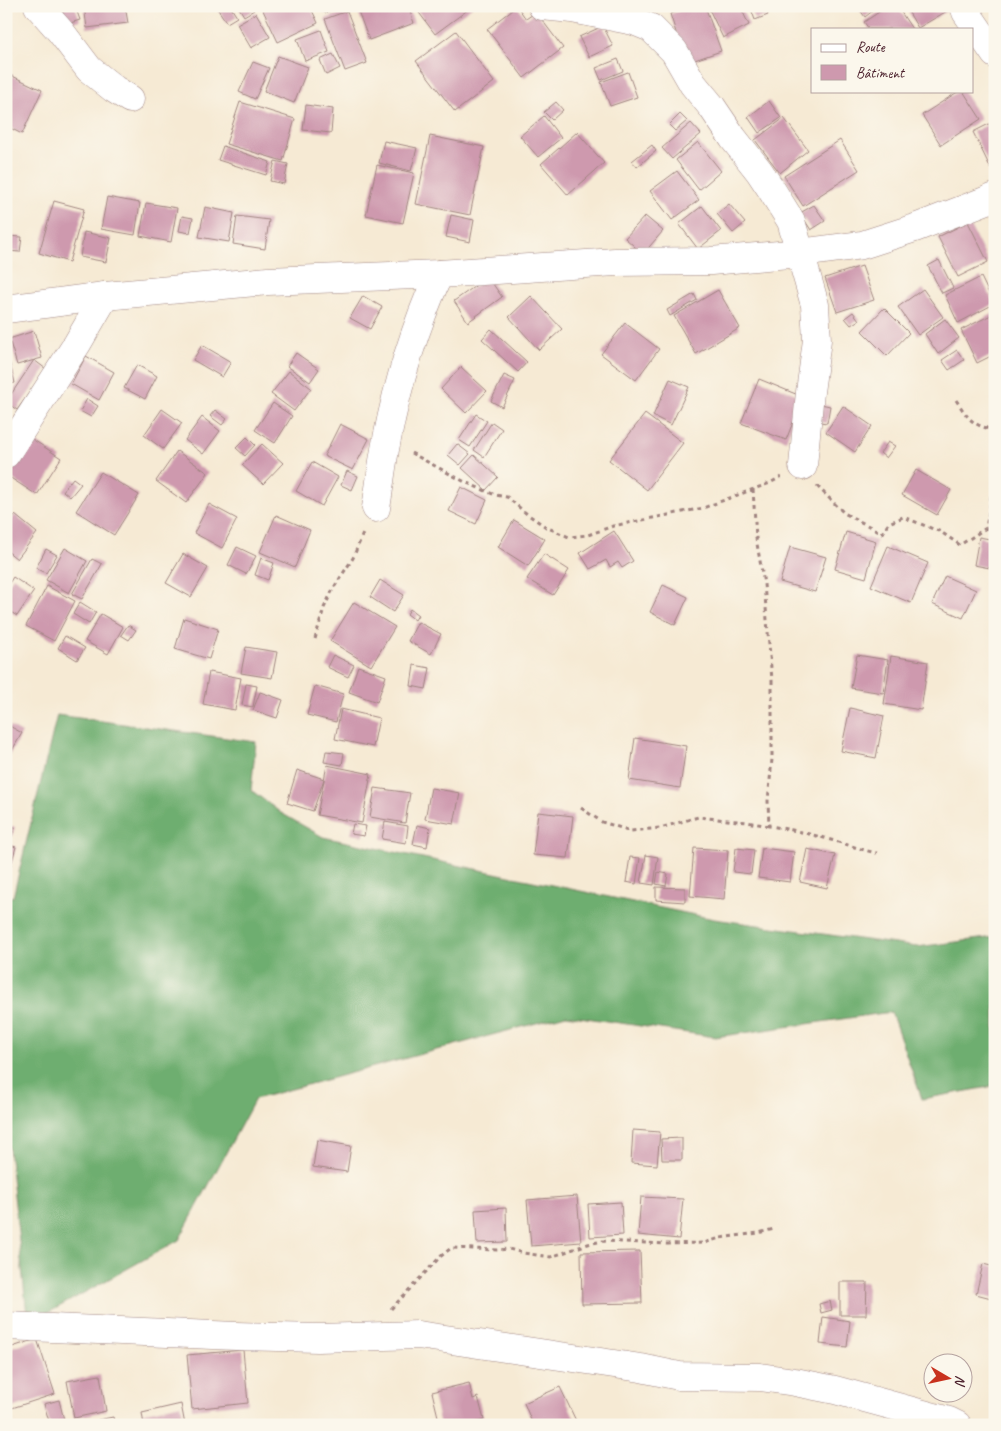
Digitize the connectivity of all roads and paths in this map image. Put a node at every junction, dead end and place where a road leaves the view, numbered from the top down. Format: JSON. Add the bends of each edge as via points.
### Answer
{"nodes":[{"id":1,"x":38,"y":6,"type":"edge"},
{"id":2,"x":542,"y":6,"type":"edge"},
{"id":3,"x":964,"y":6,"type":"edge"},
{"id":4,"x":995,"y":54,"type":"edge"},
{"id":5,"x":130,"y":99,"type":"dead end"},
{"id":6,"x":995,"y":197,"type":"edge"},
{"id":7,"x":800,"y":253,"type":"junction"},
{"id":8,"x":439,"y":274,"type":"junction"},
{"id":9,"x":105,"y":296,"type":"junction"},
{"id":10,"x":6,"y":309,"type":"edge"},
{"id":11,"x":956,"y":400,"type":"dead end"},
{"id":12,"x":995,"y":430,"type":"edge"},
{"id":13,"x":387,"y":440,"type":"junction"},
{"id":14,"x":6,"y":454,"type":"edge"},
{"id":15,"x":995,"y":460,"type":"edge"},
{"id":16,"x":803,"y":466,"type":"junction"},
{"id":17,"x":753,"y":489,"type":"junction"},
{"id":18,"x":376,"y":508,"type":"joint"},
{"id":19,"x":986,"y":528,"type":"junction"},
{"id":20,"x":995,"y":531,"type":"edge"},
{"id":21,"x":315,"y":639,"type":"dead end"},
{"id":22,"x":581,"y":808,"type":"dead end"},
{"id":23,"x":769,"y":826,"type":"junction"},
{"id":24,"x":877,"y":853,"type":"dead end"},
{"id":25,"x":774,"y":1230,"type":"dead end"},
{"id":26,"x":6,"y":1326,"type":"edge"},
{"id":27,"x":364,"y":1337,"type":"junction"},
{"id":28,"x":957,"y":1425,"type":"edge"}],
"edges":[{"from":1,"to":5,"type":"street","via":[[89,69]]},
{"from":2,"to":7,"type":"street","via":[[634,20],[652,28],[674,51],[693,84],[771,188],[791,221]]},
{"from":3,"to":4,"type":"street"},
{"from":6,"to":7,"type":"street","via":[[862,245]]},
{"from":7,"to":8,"type":"street","via":[[711,261],[615,262]]},
{"from":7,"to":16,"type":"street","via":[[815,305],[817,340]]},
{"from":8,"to":9,"type":"street","via":[[268,281]]},
{"from":8,"to":13,"type":"street","via":[[401,378]]},
{"from":9,"to":10,"type":"street"},
{"from":9,"to":14,"type":"street"},
{"from":11,"to":12,"type":"path","via":[[968,419]]},
{"from":13,"to":17,"type":"path","via":[[464,482],[507,498],[546,527],[569,537],[703,508]]},
{"from":13,"to":18,"type":"street"},
{"from":15,"to":19,"type":"path"},
{"from":16,"to":17,"type":"path"},
{"from":16,"to":19,"type":"path","via":[[818,488],[844,513],[882,533],[889,523],[903,517],[941,532],[960,545]]},
{"from":17,"to":23,"type":"path","via":[[772,680]]},
{"from":18,"to":21,"type":"path","via":[[324,608]]},
{"from":19,"to":20,"type":"path"},
{"from":22,"to":23,"type":"path","via":[[602,822],[632,831],[660,828],[698,817]]},
{"from":23,"to":24,"type":"path"},
{"from":25,"to":27,"type":"path","via":[[704,1243],[603,1241],[551,1257],[509,1249],[451,1248]]},
{"from":26,"to":27,"type":"street","via":[[236,1336]]},
{"from":27,"to":28,"type":"street","via":[[418,1335],[679,1376],[760,1377],[795,1382],[892,1405]]}]}
